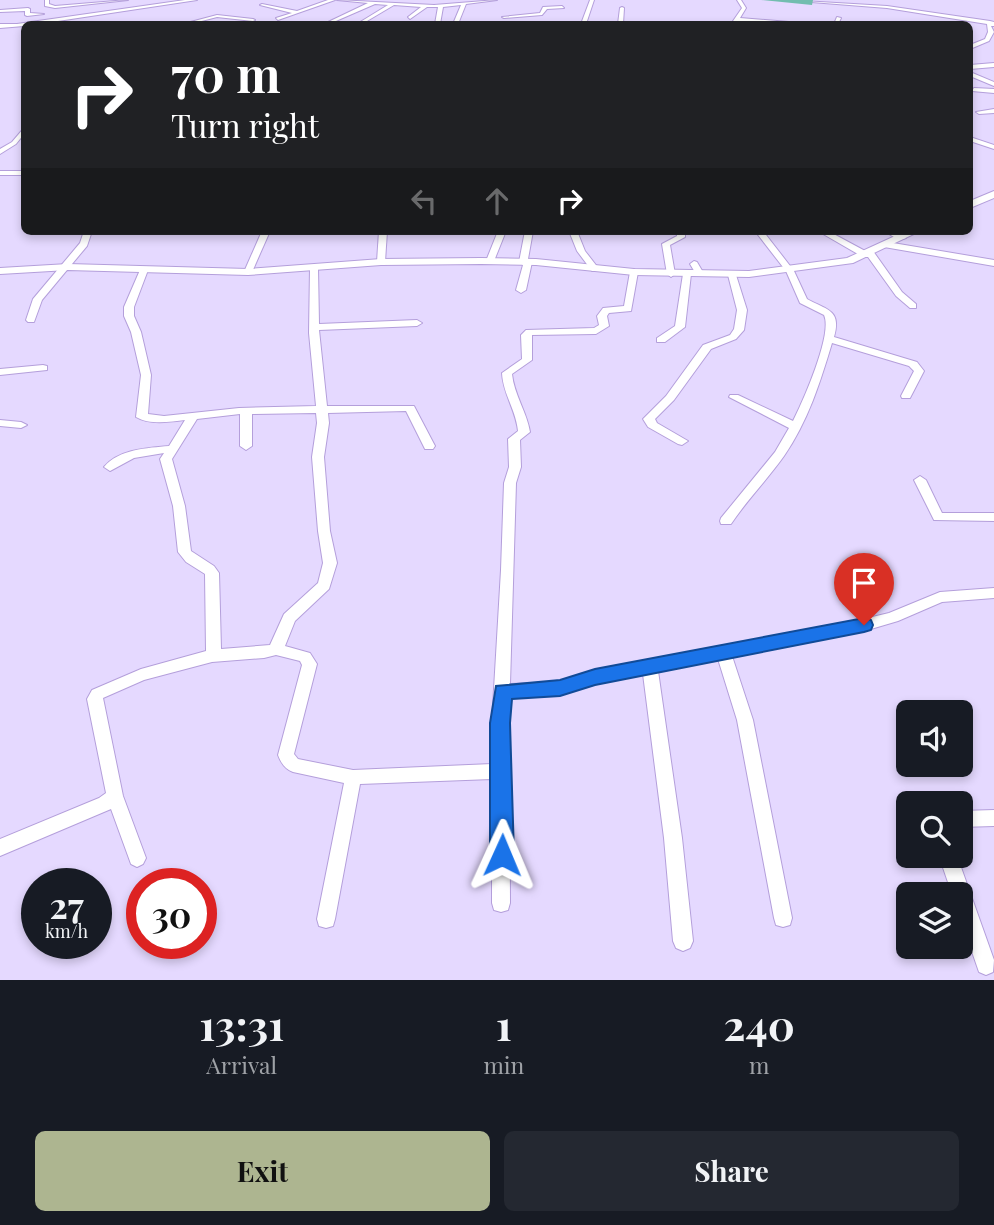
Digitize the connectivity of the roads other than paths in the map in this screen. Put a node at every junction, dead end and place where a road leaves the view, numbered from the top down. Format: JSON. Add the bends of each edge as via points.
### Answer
{"nodes":[{"id":1,"x":0,"y":0,"type":"edge"},
{"id":2,"x":6,"y":0,"type":"edge"},
{"id":3,"x":47,"y":0,"type":"edge"},
{"id":4,"x":126,"y":0,"type":"edge"},
{"id":5,"x":195,"y":0,"type":"edge"},
{"id":6,"x":333,"y":0,"type":"edge"},
{"id":7,"x":339,"y":0,"type":"edge"},
{"id":8,"x":386,"y":0,"type":"edge"},
{"id":9,"x":416,"y":0,"type":"edge"},
{"id":10,"x":592,"y":0,"type":"edge"},
{"id":11,"x":740,"y":0,"type":"edge"},
{"id":12,"x":788,"y":0,"type":"edge"},
{"id":13,"x":476,"y":1,"type":"edge"},
{"id":14,"x":499,"y":1,"type":"edge"},
{"id":15,"x":273,"y":2,"type":"dead end"},
{"id":16,"x":376,"y":3,"type":"junction"},
{"id":17,"x":393,"y":4,"type":"junction"},
{"id":18,"x":464,"y":4,"type":"junction"},
{"id":19,"x":409,"y":5,"type":"junction"},
{"id":20,"x":425,"y":6,"type":"junction"},
{"id":21,"x":441,"y":6,"type":"junction"},
{"id":22,"x":79,"y":7,"type":"edge"},
{"id":23,"x":562,"y":7,"type":"dead end"},
{"id":24,"x":545,"y":8,"type":"junction"},
{"id":25,"x":622,"y":8,"type":"dead end"},
{"id":26,"x":133,"y":9,"type":"junction"},
{"id":27,"x":952,"y":10,"type":"dead end"},
{"id":28,"x":0,"y":11,"type":"edge"},
{"id":29,"x":296,"y":12,"type":"junction"},
{"id":30,"x":27,"y":15,"type":"junction"},
{"id":31,"x":0,"y":17,"type":"edge"},
{"id":32,"x":504,"y":17,"type":"junction"},
{"id":33,"x":943,"y":17,"type":"junction"},
{"id":34,"x":236,"y":18,"type":"junction"},
{"id":35,"x":410,"y":18,"type":"dead end"},
{"id":36,"x":253,"y":20,"type":"joint"},
{"id":37,"x":262,"y":20,"type":"dead end"},
{"id":38,"x":33,"y":21,"type":"edge"},
{"id":39,"x":197,"y":21,"type":"edge"},
{"id":40,"x":224,"y":21,"type":"edge"},
{"id":41,"x":277,"y":21,"type":"edge"},
{"id":42,"x":333,"y":21,"type":"edge"},
{"id":43,"x":364,"y":21,"type":"edge"},
{"id":44,"x":438,"y":21,"type":"edge"},
{"id":45,"x":458,"y":21,"type":"edge"},
{"id":46,"x":503,"y":21,"type":"edge"},
{"id":47,"x":584,"y":21,"type":"edge"},
{"id":48,"x":620,"y":21,"type":"edge"},
{"id":49,"x":736,"y":21,"type":"edge"},
{"id":50,"x":933,"y":21,"type":"edge"},
{"id":51,"x":992,"y":23,"type":"edge"},
{"id":52,"x":21,"y":25,"type":"edge"},
{"id":53,"x":0,"y":26,"type":"edge"},
{"id":54,"x":973,"y":46,"type":"edge"},
{"id":55,"x":994,"y":65,"type":"edge"},
{"id":56,"x":973,"y":67,"type":"edge"},
{"id":57,"x":994,"y":73,"type":"edge"},
{"id":58,"x":973,"y":75,"type":"edge"},
{"id":59,"x":994,"y":84,"type":"edge"},
{"id":60,"x":974,"y":90,"type":"dead end"},
{"id":61,"x":984,"y":91,"type":"junction"},
{"id":62,"x":994,"y":91,"type":"edge"},
{"id":63,"x":992,"y":99,"type":"dead end"},
{"id":64,"x":979,"y":111,"type":"dead end"},
{"id":65,"x":994,"y":111,"type":"edge"},
{"id":66,"x":21,"y":134,"type":"edge"},
{"id":67,"x":973,"y":140,"type":"edge"},
{"id":68,"x":14,"y":143,"type":"junction"},
{"id":69,"x":21,"y":143,"type":"edge"},
{"id":70,"x":994,"y":147,"type":"edge"},
{"id":71,"x":0,"y":152,"type":"edge"},
{"id":72,"x":0,"y":173,"type":"edge"},
{"id":73,"x":21,"y":173,"type":"edge"},
{"id":74,"x":994,"y":194,"type":"edge"},
{"id":75,"x":973,"y":204,"type":"edge"},
{"id":76,"x":87,"y":235,"type":"edge"},
{"id":77,"x":264,"y":235,"type":"edge"},
{"id":78,"x":383,"y":235,"type":"edge"},
{"id":79,"x":500,"y":235,"type":"edge"},
{"id":80,"x":529,"y":235,"type":"edge"},
{"id":81,"x":575,"y":235,"type":"edge"},
{"id":82,"x":681,"y":235,"type":"edge"},
{"id":83,"x":762,"y":235,"type":"edge"},
{"id":84,"x":830,"y":235,"type":"edge"},
{"id":85,"x":896,"y":235,"type":"edge"},
{"id":86,"x":908,"y":235,"type":"edge"},
{"id":87,"x":902,"y":238,"type":"junction"},
{"id":88,"x":887,"y":245,"type":"junction"},
{"id":89,"x":868,"y":254,"type":"junction"},
{"id":90,"x":490,"y":261,"type":"junction"},
{"id":91,"x":380,"y":262,"type":"junction"},
{"id":92,"x":525,"y":262,"type":"junction"},
{"id":93,"x":994,"y":263,"type":"edge"},
{"id":94,"x":63,"y":267,"type":"junction"},
{"id":95,"x":314,"y":268,"type":"junction"},
{"id":96,"x":595,"y":269,"type":"junction"},
{"id":97,"x":144,"y":270,"type":"junction"},
{"id":98,"x":0,"y":271,"type":"edge"},
{"id":99,"x":694,"y":271,"type":"junction"},
{"id":100,"x":790,"y":271,"type":"junction"},
{"id":101,"x":248,"y":272,"type":"junction"},
{"id":102,"x":634,"y":272,"type":"junction"},
{"id":103,"x":671,"y":274,"type":"junction"},
{"id":104,"x":732,"y":275,"type":"junction"},
{"id":105,"x":521,"y":290,"type":"dead end"},
{"id":106,"x":913,"y":306,"type":"dead end"},
{"id":107,"x":31,"y":320,"type":"dead end"},
{"id":108,"x":416,"y":323,"type":"dead end"},
{"id":109,"x":314,"y":327,"type":"junction"},
{"id":110,"x":828,"y":338,"type":"junction"},
{"id":111,"x":661,"y":340,"type":"dead end"},
{"id":112,"x":43,"y":368,"type":"dead end"},
{"id":113,"x":0,"y":372,"type":"edge"},
{"id":114,"x":906,"y":396,"type":"dead end"},
{"id":115,"x":734,"y":397,"type":"dead end"},
{"id":116,"x":246,"y":411,"type":"junction"},
{"id":117,"x":321,"y":411,"type":"junction"},
{"id":118,"x":193,"y":417,"type":"junction"},
{"id":119,"x":0,"y":423,"type":"edge"},
{"id":120,"x":21,"y":425,"type":"dead end"},
{"id":121,"x":796,"y":427,"type":"junction"},
{"id":122,"x":682,"y":441,"type":"dead end"},
{"id":123,"x":246,"y":446,"type":"dead end"},
{"id":124,"x":429,"y":446,"type":"dead end"},
{"id":125,"x":170,"y":449,"type":"junction"},
{"id":126,"x":110,"y":467,"type":"dead end"},
{"id":127,"x":920,"y":480,"type":"dead end"},
{"id":128,"x":994,"y":517,"type":"edge"},
{"id":129,"x":726,"y":521,"type":"dead end"},
{"id":130,"x":994,"y":593,"type":"edge"},
{"id":131,"x":276,"y":649,"type":"junction"},
{"id":132,"x":723,"y":653,"type":"junction"},
{"id":133,"x":214,"y":657,"type":"junction"},
{"id":134,"x":650,"y":668,"type":"junction"},
{"id":135,"x":503,"y":691,"type":"junction"},
{"id":136,"x":500,"y":771,"type":"junction"},
{"id":137,"x":353,"y":777,"type":"junction"},
{"id":138,"x":115,"y":796,"type":"junction"},
{"id":139,"x":994,"y":818,"type":"edge"},
{"id":140,"x":973,"y":819,"type":"edge"},
{"id":141,"x":0,"y":848,"type":"edge"},
{"id":142,"x":137,"y":858,"type":"dead end"},
{"id":143,"x":501,"y":902,"type":"dead end"},
{"id":144,"x":783,"y":918,"type":"dead end"},
{"id":145,"x":326,"y":919,"type":"dead end"},
{"id":146,"x":973,"y":928,"type":"edge"},
{"id":147,"x":683,"y":941,"type":"dead end"},
{"id":148,"x":986,"y":965,"type":"dead end"}],
"edges":[{"from":1,"to":2,"type":"street"},
{"from":3,"to":22,"type":"street","via":[[52,7]]},
{"from":4,"to":22,"type":"street"},
{"from":4,"to":26,"type":"street"},
{"from":5,"to":26,"type":"street"},
{"from":6,"to":29,"type":"street"},
{"from":7,"to":16,"type":"street"},
{"from":8,"to":16,"type":"street"},
{"from":9,"to":19,"type":"street"},
{"from":10,"to":47,"type":"street"},
{"from":11,"to":49,"type":"street","via":[[744,8]]},
{"from":12,"to":33,"type":"street"},
{"from":13,"to":14,"type":"street"},
{"from":13,"to":18,"type":"street"},
{"from":15,"to":29,"type":"street","via":[[262,5]]},
{"from":16,"to":17,"type":"street"},
{"from":16,"to":42,"type":"street"},
{"from":17,"to":19,"type":"street"},
{"from":17,"to":43,"type":"street"},
{"from":18,"to":21,"type":"street"},
{"from":18,"to":45,"type":"street"},
{"from":19,"to":20,"type":"street"},
{"from":20,"to":21,"type":"street"},
{"from":20,"to":35,"type":"street"},
{"from":21,"to":44,"type":"street"},
{"from":22,"to":26,"type":"street"},
{"from":22,"to":30,"type":"street"},
{"from":22,"to":38,"type":"street"},
{"from":23,"to":24,"type":"street"},
{"from":24,"to":32,"type":"street","via":[[509,10]]},
{"from":24,"to":32,"type":"street","via":[[542,14]]},
{"from":25,"to":48,"type":"street"},
{"from":27,"to":33,"type":"street"},
{"from":28,"to":30,"type":"street","via":[[28,9]]},
{"from":29,"to":41,"type":"street"},
{"from":30,"to":31,"type":"street"},
{"from":32,"to":46,"type":"street"},
{"from":33,"to":50,"type":"street"},
{"from":33,"to":51,"type":"street"},
{"from":34,"to":36,"type":"street"},
{"from":34,"to":39,"type":"street","via":[[215,16]]},
{"from":34,"to":40,"type":"street"},
{"from":36,"to":37,"type":"street"},
{"from":51,"to":54,"type":"street","via":[[987,40]]},
{"from":52,"to":53,"type":"street"},
{"from":55,"to":56,"type":"street"},
{"from":56,"to":57,"type":"street"},
{"from":58,"to":59,"type":"street"},
{"from":60,"to":61,"type":"street"},
{"from":61,"to":62,"type":"street"},
{"from":61,"to":63,"type":"street"},
{"from":64,"to":65,"type":"street"},
{"from":66,"to":68,"type":"street"},
{"from":67,"to":70,"type":"street"},
{"from":68,"to":69,"type":"street"},
{"from":68,"to":71,"type":"street"},
{"from":72,"to":73,"type":"street"},
{"from":74,"to":75,"type":"street"},
{"from":76,"to":94,"type":"street"},
{"from":77,"to":101,"type":"street"},
{"from":78,"to":91,"type":"street"},
{"from":79,"to":90,"type":"street"},
{"from":80,"to":92,"type":"street"},
{"from":81,"to":96,"type":"street"},
{"from":82,"to":103,"type":"street","via":[[666,244]]},
{"from":83,"to":100,"type":"street"},
{"from":84,"to":89,"type":"street"},
{"from":85,"to":87,"type":"street"},
{"from":86,"to":87,"type":"street"},
{"from":87,"to":88,"type":"street"},
{"from":88,"to":89,"type":"street"},
{"from":88,"to":93,"type":"street"},
{"from":89,"to":100,"type":"street"},
{"from":89,"to":106,"type":"street"},
{"from":90,"to":91,"type":"street"},
{"from":90,"to":92,"type":"street"},
{"from":91,"to":95,"type":"street"},
{"from":92,"to":96,"type":"street"},
{"from":92,"to":105,"type":"street"},
{"from":94,"to":97,"type":"street"},
{"from":94,"to":98,"type":"street"},
{"from":94,"to":107,"type":"street","via":[[38,299]]},
{"from":95,"to":101,"type":"street"},
{"from":95,"to":109,"type":"street"},
{"from":96,"to":102,"type":"street"},
{"from":97,"to":101,"type":"street"},
{"from":97,"to":118,"type":"street","via":[[129,307],[146,375],[140,414],[144,418]]},
{"from":99,"to":103,"type":"street"},
{"from":99,"to":104,"type":"street"},
{"from":99,"to":111,"type":"street","via":[[680,327]]},
{"from":100,"to":104,"type":"street"},
{"from":100,"to":110,"type":"street","via":[[803,300],[829,314]]},
{"from":102,"to":103,"type":"street"},
{"from":102,"to":135,"type":"street","via":[[628,309],[607,310],[602,316],[604,326],[596,331],[529,332],[527,360],[507,373],[511,398],[524,418],[524,432],[514,439],[515,467],[510,483]]},
{"from":104,"to":122,"type":"street","via":[[742,310],[739,330],[707,347],[649,419]]},
{"from":108,"to":109,"type":"street"},
{"from":109,"to":117,"type":"street"},
{"from":110,"to":114,"type":"street","via":[[913,364],[919,371]]},
{"from":110,"to":121,"type":"street"},
{"from":112,"to":113,"type":"street"},
{"from":115,"to":121,"type":"street"},
{"from":116,"to":117,"type":"street"},
{"from":116,"to":118,"type":"street"},
{"from":116,"to":123,"type":"street"},
{"from":117,"to":124,"type":"street","via":[[410,408]]},
{"from":117,"to":131,"type":"street","via":[[317,457],[329,575],[289,618]]},
{"from":118,"to":125,"type":"street"},
{"from":119,"to":120,"type":"street"},
{"from":121,"to":129,"type":"street"},
{"from":125,"to":126,"type":"street","via":[[135,455]]},
{"from":125,"to":133,"type":"street","via":[[166,459],[186,552],[212,573]]},
{"from":127,"to":128,"type":"street","via":[[938,517]]},
{"from":130,"to":132,"type":"street","via":[[940,597],[864,625]]},
{"from":131,"to":133,"type":"street"},
{"from":131,"to":137,"type":"street","via":[[305,657],[310,664],[288,760],[307,769]]},
{"from":132,"to":134,"type":"street"},
{"from":132,"to":144,"type":"street","via":[[745,720]]},
{"from":133,"to":138,"type":"street","via":[[162,669],[97,694]]},
{"from":134,"to":135,"type":"street","via":[[560,688]]},
{"from":134,"to":147,"type":"street"},
{"from":135,"to":136,"type":"street"},
{"from":136,"to":137,"type":"street"},
{"from":136,"to":143,"type":"street"},
{"from":137,"to":145,"type":"street"},
{"from":138,"to":141,"type":"street","via":[[106,804]]},
{"from":138,"to":142,"type":"street"},
{"from":139,"to":140,"type":"street"},
{"from":146,"to":148,"type":"street"}]}
